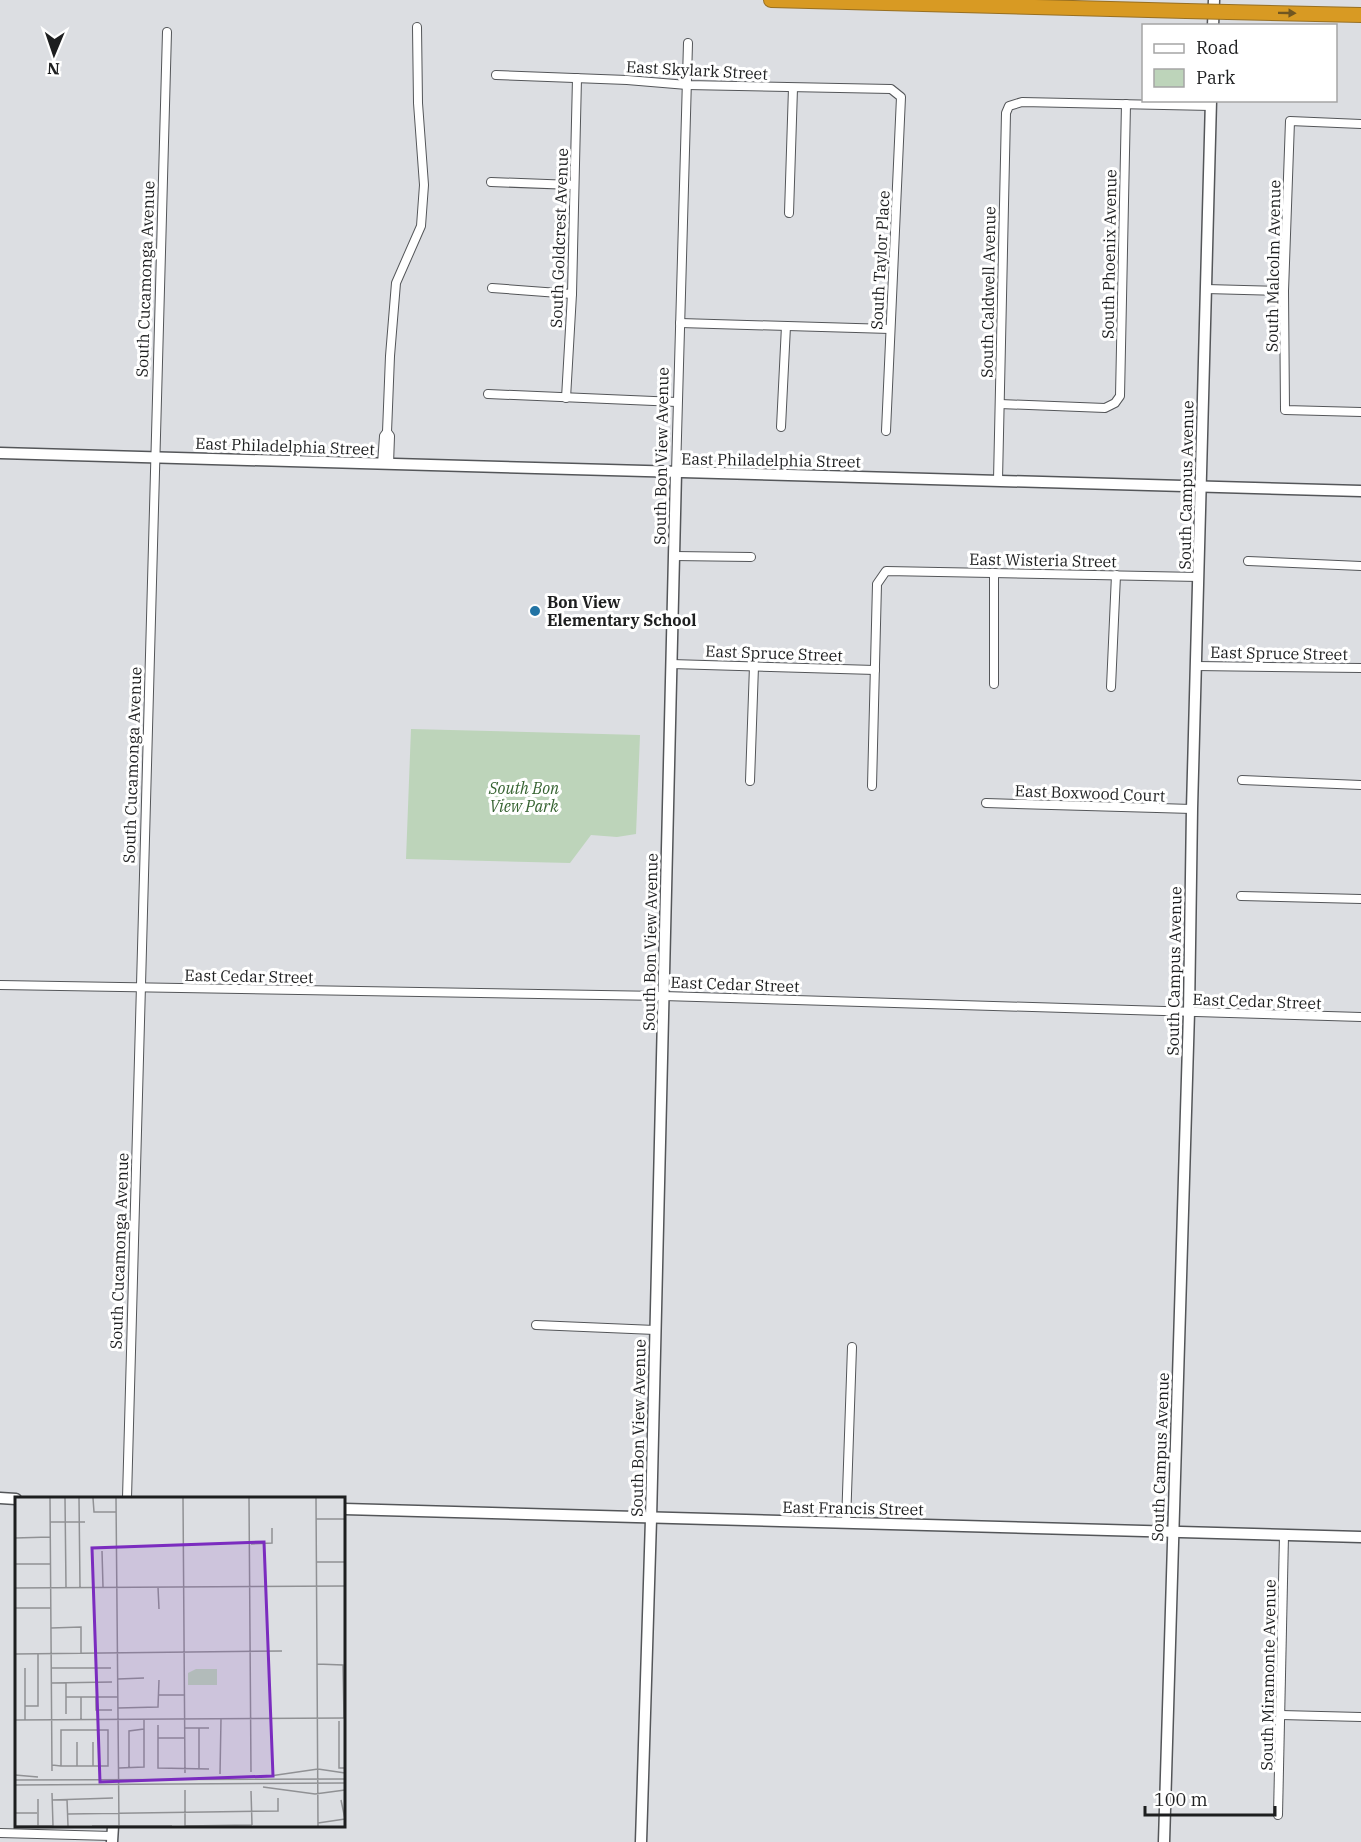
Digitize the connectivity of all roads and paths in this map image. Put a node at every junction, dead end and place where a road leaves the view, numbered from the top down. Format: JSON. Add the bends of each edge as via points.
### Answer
{"nodes":[{"id":1,"x":771,"y":0,"type":"edge"},
{"id":2,"x":1214,"y":0,"type":"edge"},
{"id":3,"x":1361,"y":15,"type":"edge"},
{"id":4,"x":1213,"y":24,"type":"edge"},
{"id":5,"x":417,"y":27,"type":"dead end"},
{"id":6,"x":167,"y":32,"type":"dead end"},
{"id":7,"x":688,"y":43,"type":"dead end"},
{"id":8,"x":496,"y":75,"type":"dead end"},
{"id":9,"x":577,"y":78,"type":"junction"},
{"id":10,"x":687,"y":85,"type":"junction"},
{"id":11,"x":793,"y":88,"type":"junction"},
{"id":12,"x":897,"y":92,"type":"joint"},
{"id":13,"x":1211,"y":103,"type":"edge"},
{"id":14,"x":1126,"y":104,"type":"junction"},
{"id":15,"x":1361,"y":124,"type":"edge"},
{"id":16,"x":491,"y":182,"type":"dead end"},
{"id":17,"x":573,"y":184,"type":"junction"},
{"id":18,"x":789,"y":213,"type":"dead end"},
{"id":19,"x":492,"y":288,"type":"dead end"},
{"id":20,"x":1206,"y":289,"type":"junction"},
{"id":21,"x":1284,"y":291,"type":"junction"},
{"id":22,"x":572,"y":294,"type":"junction"},
{"id":23,"x":680,"y":323,"type":"junction"},
{"id":24,"x":786,"y":326,"type":"junction"},
{"id":25,"x":890,"y":328,"type":"junction"},
{"id":26,"x":488,"y":394,"type":"dead end"},
{"id":27,"x":566,"y":398,"type":"junction"},
{"id":28,"x":677,"y":402,"type":"junction"},
{"id":29,"x":1000,"y":404,"type":"junction"},
{"id":30,"x":1361,"y":412,"type":"edge"},
{"id":31,"x":781,"y":427,"type":"dead end"},
{"id":32,"x":886,"y":432,"type":"dead end"},
{"id":33,"x":0,"y":453,"type":"edge"},
{"id":34,"x":156,"y":456,"type":"junction"},
{"id":35,"x":386,"y":464,"type":"junction"},
{"id":36,"x":676,"y":472,"type":"junction"},
{"id":37,"x":998,"y":480,"type":"junction"},
{"id":38,"x":1202,"y":486,"type":"junction"},
{"id":39,"x":1361,"y":491,"type":"edge"},
{"id":40,"x":674,"y":556,"type":"junction"},
{"id":41,"x":751,"y":557,"type":"dead end"},
{"id":42,"x":1248,"y":561,"type":"dead end"},
{"id":43,"x":1361,"y":566,"type":"edge"},
{"id":44,"x":994,"y":573,"type":"junction"},
{"id":45,"x":1116,"y":575,"type":"junction"},
{"id":46,"x":1199,"y":577,"type":"junction"},
{"id":47,"x":672,"y":664,"type":"junction"},
{"id":48,"x":754,"y":666,"type":"junction"},
{"id":49,"x":1197,"y":666,"type":"junction"},
{"id":50,"x":1361,"y":668,"type":"edge"},
{"id":51,"x":875,"y":670,"type":"junction"},
{"id":52,"x":994,"y":684,"type":"dead end"},
{"id":53,"x":1111,"y":687,"type":"dead end"},
{"id":54,"x":1242,"y":780,"type":"dead end"},
{"id":55,"x":750,"y":781,"type":"dead end"},
{"id":56,"x":1361,"y":785,"type":"edge"},
{"id":57,"x":872,"y":786,"type":"dead end"},
{"id":58,"x":986,"y":803,"type":"dead end"},
{"id":59,"x":1192,"y":809,"type":"junction"},
{"id":60,"x":1241,"y":896,"type":"dead end"},
{"id":61,"x":1361,"y":898,"type":"edge"},
{"id":62,"x":0,"y":985,"type":"edge"},
{"id":63,"x":141,"y":988,"type":"junction"},
{"id":64,"x":663,"y":996,"type":"junction"},
{"id":65,"x":1189,"y":1012,"type":"junction"},
{"id":66,"x":1361,"y":1017,"type":"edge"},
{"id":67,"x":536,"y":1325,"type":"dead end"},
{"id":68,"x":655,"y":1330,"type":"junction"},
{"id":69,"x":852,"y":1347,"type":"dead end"},
{"id":70,"x":127,"y":1497,"type":"edge"},
{"id":71,"x":0,"y":1498,"type":"edge"},
{"id":72,"x":15,"y":1499,"type":"edge"},
{"id":73,"x":345,"y":1509,"type":"edge"},
{"id":74,"x":651,"y":1519,"type":"junction"},
{"id":75,"x":846,"y":1522,"type":"junction"},
{"id":76,"x":1173,"y":1532,"type":"junction"},
{"id":77,"x":1284,"y":1535,"type":"junction"},
{"id":78,"x":1361,"y":1537,"type":"edge"},
{"id":79,"x":1281,"y":1715,"type":"junction"},
{"id":80,"x":1361,"y":1717,"type":"edge"},
{"id":81,"x":1278,"y":1815,"type":"dead end"},
{"id":82,"x":0,"y":1833,"type":"edge"},
{"id":83,"x":112,"y":1835,"type":"edge"},
{"id":84,"x":641,"y":1842,"type":"edge"},
{"id":85,"x":1164,"y":1842,"type":"edge"}],
"edges":[{"from":1,"to":3,"type":"highway","one_way":true,"bridge":true},
{"from":2,"to":4,"type":"street"},
{"from":5,"to":35,"type":"street","via":[[424,195],[421,226],[396,284]]},
{"from":6,"to":34,"type":"street","name":"South Cucamonga Avenue"},
{"from":7,"to":10,"type":"street","name":"South Bon View Avenue"},
{"from":8,"to":9,"type":"street","name":"East Skylark Street"},
{"from":9,"to":10,"type":"street","name":"East Skylark Street"},
{"from":9,"to":17,"type":"street","name":"South Goldcrest Avenue"},
{"from":10,"to":11,"type":"street","name":"East Skylark Street"},
{"from":10,"to":23,"type":"street","name":"South Bon View Avenue"},
{"from":11,"to":12,"type":"street","name":"East Skylark Street"},
{"from":11,"to":18,"type":"street"},
{"from":12,"to":25,"type":"street","name":"South Taylor Place","via":[[901,97]]},
{"from":13,"to":14,"type":"street"},
{"from":13,"to":20,"type":"street","name":"South Campus Avenue"},
{"from":14,"to":29,"type":"street","name":"South Caldwell Avenue","via":[[1022,102],[1009,106],[1006,113]]},
{"from":14,"to":29,"type":"street","name":"South Phoenix Avenue","via":[[1120,396],[1105,408]]},
{"from":15,"to":21,"type":"street","name":"South Malcolm Avenue","via":[[1290,121]]},
{"from":16,"to":17,"type":"street"},
{"from":17,"to":22,"type":"street","name":"South Goldcrest Avenue"},
{"from":19,"to":22,"type":"street"},
{"from":20,"to":21,"type":"street"},
{"from":20,"to":38,"type":"street","name":"South Campus Avenue"},
{"from":21,"to":30,"type":"street","name":"South Malcolm Avenue","via":[[1284,410]]},
{"from":22,"to":27,"type":"street","name":"South Goldcrest Avenue"},
{"from":23,"to":24,"type":"street"},
{"from":23,"to":28,"type":"street","name":"South Bon View Avenue"},
{"from":24,"to":25,"type":"street"},
{"from":24,"to":31,"type":"street"},
{"from":25,"to":32,"type":"street","name":"South Taylor Place"},
{"from":26,"to":27,"type":"street"},
{"from":27,"to":28,"type":"street"},
{"from":28,"to":36,"type":"street","name":"South Bon View Avenue"},
{"from":29,"to":37,"type":"street","name":"South Caldwell Avenue"},
{"from":33,"to":34,"type":"street","name":"East Philadelphia Street"},
{"from":34,"to":35,"type":"street","name":"East Philadelphia Street"},
{"from":34,"to":63,"type":"street","name":"South Cucamonga Avenue"},
{"from":35,"to":36,"type":"street","name":"East Philadelphia Street"},
{"from":36,"to":37,"type":"street","name":"East Philadelphia Street"},
{"from":36,"to":40,"type":"street","name":"South Bon View Avenue"},
{"from":37,"to":38,"type":"street","name":"East Philadelphia Street"},
{"from":38,"to":39,"type":"street","name":"East Philadelphia Street"},
{"from":38,"to":46,"type":"street","name":"South Campus Avenue"},
{"from":40,"to":41,"type":"street"},
{"from":40,"to":47,"type":"street","name":"South Bon View Avenue"},
{"from":42,"to":43,"type":"street"},
{"from":44,"to":45,"type":"street","name":"East Wisteria Street"},
{"from":44,"to":51,"type":"street","name":"East Wisteria Street","via":[[886,571],[877,584]]},
{"from":44,"to":52,"type":"street"},
{"from":45,"to":46,"type":"street","name":"East Wisteria Street"},
{"from":45,"to":53,"type":"street"},
{"from":46,"to":49,"type":"street","name":"South Campus Avenue"},
{"from":47,"to":48,"type":"street","name":"East Spruce Street"},
{"from":47,"to":64,"type":"street","name":"South Bon View Avenue"},
{"from":48,"to":51,"type":"street","name":"East Spruce Street"},
{"from":48,"to":55,"type":"street"},
{"from":49,"to":50,"type":"street","name":"East Spruce Street"},
{"from":49,"to":59,"type":"street","name":"South Campus Avenue"},
{"from":51,"to":57,"type":"street"},
{"from":54,"to":56,"type":"street"},
{"from":58,"to":59,"type":"street","name":"East Boxwood Court"},
{"from":59,"to":65,"type":"street","name":"South Campus Avenue"},
{"from":60,"to":61,"type":"street"},
{"from":62,"to":63,"type":"street","name":"East Cedar Street"},
{"from":63,"to":64,"type":"street","name":"East Cedar Street"},
{"from":63,"to":70,"type":"street","name":"South Cucamonga Avenue"},
{"from":64,"to":65,"type":"street","name":"East Cedar Street"},
{"from":64,"to":68,"type":"street","name":"South Bon View Avenue"},
{"from":65,"to":66,"type":"street","name":"East Cedar Street"},
{"from":65,"to":76,"type":"street","name":"South Campus Avenue"},
{"from":67,"to":68,"type":"street"},
{"from":68,"to":74,"type":"street","name":"South Bon View Avenue"},
{"from":69,"to":75,"type":"street"},
{"from":71,"to":72,"type":"street"},
{"from":73,"to":74,"type":"street","name":"East Francis Street"},
{"from":74,"to":75,"type":"street","name":"East Francis Street"},
{"from":74,"to":84,"type":"street","name":"South Bon View Avenue"},
{"from":75,"to":76,"type":"street","name":"East Francis Street"},
{"from":76,"to":77,"type":"street","name":"East Francis Street"},
{"from":76,"to":85,"type":"street","name":"South Campus Avenue"},
{"from":77,"to":78,"type":"street","name":"East Francis Street"},
{"from":77,"to":79,"type":"street","name":"South Miramonte Avenue"},
{"from":79,"to":80,"type":"street"},
{"from":79,"to":81,"type":"street","name":"South Miramonte Avenue"},
{"from":82,"to":83,"type":"street"}]}
